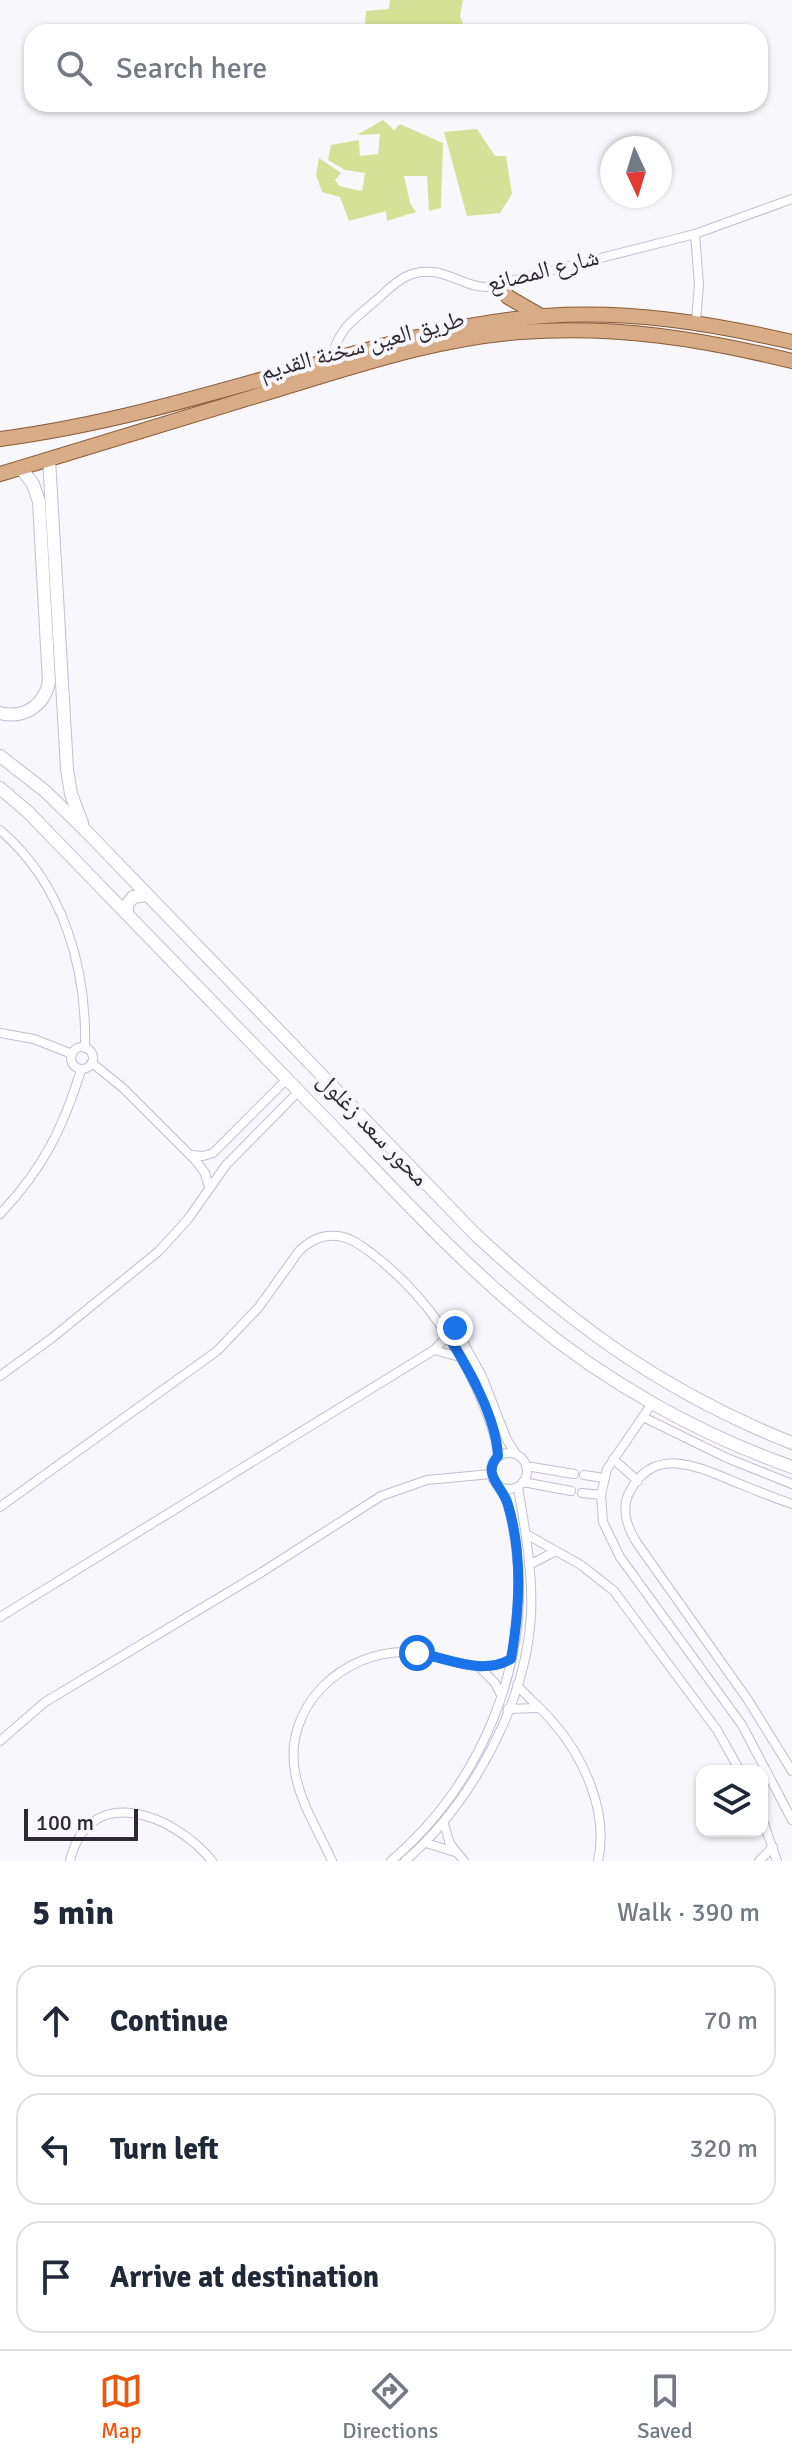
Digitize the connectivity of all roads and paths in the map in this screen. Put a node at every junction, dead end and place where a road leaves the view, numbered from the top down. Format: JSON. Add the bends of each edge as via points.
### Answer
{"nodes":[{"id":1,"x":792,"y":199,"type":"edge"},
{"id":2,"x":695,"y":234,"type":"junction"},
{"id":3,"x":499,"y":284,"type":"junction"},
{"id":4,"x":542,"y":316,"type":"junction"},
{"id":5,"x":696,"y":321,"type":"junction"},
{"id":6,"x":792,"y":342,"type":"edge"},
{"id":7,"x":329,"y":360,"type":"junction"},
{"id":8,"x":792,"y":361,"type":"edge"},
{"id":9,"x":0,"y":439,"type":"edge"},
{"id":10,"x":49,"y":459,"type":"junction"},
{"id":11,"x":20,"y":467,"type":"junction"},
{"id":12,"x":0,"y":474,"type":"edge"},
{"id":13,"x":0,"y":713,"type":"edge"},
{"id":14,"x":0,"y":756,"type":"edge"},
{"id":15,"x":0,"y":788,"type":"edge"},
{"id":16,"x":0,"y":830,"type":"edge"},
{"id":17,"x":85,"y":830,"type":"junction"},
{"id":18,"x":128,"y":877,"type":"junction"},
{"id":19,"x":104,"y":890,"type":"junction"},
{"id":20,"x":147,"y":895,"type":"junction"},
{"id":21,"x":127,"y":914,"type":"junction"},
{"id":22,"x":0,"y":1033,"type":"edge"},
{"id":23,"x":85,"y":1048,"type":"junction"},
{"id":24,"x":72,"y":1054,"type":"junction"},
{"id":25,"x":92,"y":1063,"type":"junction"},
{"id":26,"x":81,"y":1070,"type":"junction"},
{"id":27,"x":287,"y":1079,"type":"junction"},
{"id":28,"x":299,"y":1091,"type":"junction"},
{"id":29,"x":213,"y":1153,"type":"junction"},
{"id":30,"x":190,"y":1155,"type":"junction"},
{"id":31,"x":226,"y":1165,"type":"junction"},
{"id":32,"x":209,"y":1189,"type":"junction"},
{"id":33,"x":0,"y":1214,"type":"edge"},
{"id":34,"x":447,"y":1334,"type":"junction"},
{"id":35,"x":434,"y":1350,"type":"junction"},
{"id":36,"x":462,"y":1358,"type":"junction"},
{"id":37,"x":0,"y":1376,"type":"edge"},
{"id":38,"x":653,"y":1402,"type":"junction"},
{"id":39,"x":643,"y":1417,"type":"junction"},
{"id":40,"x":792,"y":1443,"type":"edge"},
{"id":41,"x":516,"y":1454,"type":"junction"},
{"id":42,"x":498,"y":1456,"type":"junction"},
{"id":43,"x":613,"y":1459,"type":"junction"},
{"id":44,"x":526,"y":1466,"type":"junction"},
{"id":45,"x":792,"y":1467,"type":"edge"},
{"id":46,"x":491,"y":1474,"type":"junction"},
{"id":47,"x":574,"y":1474,"type":"dead end"},
{"id":48,"x":584,"y":1475,"type":"dead end"},
{"id":49,"x":604,"y":1478,"type":"junction"},
{"id":50,"x":638,"y":1481,"type":"junction"},
{"id":51,"x":520,"y":1484,"type":"junction"},
{"id":52,"x":792,"y":1484,"type":"edge"},
{"id":53,"x":502,"y":1488,"type":"junction"},
{"id":54,"x":571,"y":1491,"type":"dead end"},
{"id":55,"x":582,"y":1493,"type":"dead end"},
{"id":56,"x":601,"y":1495,"type":"junction"},
{"id":57,"x":792,"y":1504,"type":"edge"},
{"id":58,"x":0,"y":1507,"type":"edge"},
{"id":59,"x":526,"y":1534,"type":"junction"},
{"id":60,"x":557,"y":1551,"type":"junction"},
{"id":61,"x":529,"y":1565,"type":"junction"},
{"id":62,"x":519,"y":1592,"type":"junction"},
{"id":63,"x":530,"y":1592,"type":"junction"},
{"id":64,"x":0,"y":1617,"type":"edge"},
{"id":65,"x":511,"y":1659,"type":"junction"},
{"id":66,"x":479,"y":1667,"type":"junction"},
{"id":67,"x":517,"y":1685,"type":"junction"},
{"id":68,"x":502,"y":1696,"type":"junction"},
{"id":69,"x":538,"y":1708,"type":"junction"},
{"id":70,"x":508,"y":1709,"type":"junction"},
{"id":71,"x":0,"y":1741,"type":"edge"},
{"id":72,"x":488,"y":1744,"type":"junction"},
{"id":73,"x":737,"y":1765,"type":"edge"},
{"id":74,"x":792,"y":1771,"type":"edge"},
{"id":75,"x":792,"y":1820,"type":"edge"},
{"id":76,"x":444,"y":1824,"type":"junction"},
{"id":77,"x":768,"y":1834,"type":"edge"},
{"id":78,"x":426,"y":1843,"type":"junction"},
{"id":79,"x":773,"y":1847,"type":"junction"},
{"id":80,"x":455,"y":1852,"type":"junction"},
{"id":81,"x":70,"y":1861,"type":"edge"},
{"id":82,"x":212,"y":1861,"type":"edge"},
{"id":83,"x":332,"y":1861,"type":"edge"},
{"id":84,"x":391,"y":1861,"type":"edge"},
{"id":85,"x":405,"y":1861,"type":"edge"},
{"id":86,"x":464,"y":1861,"type":"edge"},
{"id":87,"x":598,"y":1861,"type":"edge"},
{"id":88,"x":759,"y":1861,"type":"edge"},
{"id":89,"x":777,"y":1861,"type":"edge"}],
"edges":[{"from":1,"to":2,"type":"street","name":"شارع المصانع"},
{"from":2,"to":3,"type":"street","name":"شارع المصانع"},
{"from":2,"to":5,"type":"street"},
{"from":3,"to":4,"type":"main road","via":[[508,297]]},
{"from":3,"to":7,"type":"street","name":"شارع المصانع","via":[[476,286],[430,271],[403,276],[346,324]]},
{"from":4,"to":5,"type":"main road","name":"طريق العين سخنة القديم"},
{"from":4,"to":7,"type":"main road","name":"طريق العين سخنة القديم","via":[[440,332]]},
{"from":5,"to":6,"type":"main road","name":"طريق العين سخنة القديم"},
{"from":7,"to":9,"type":"main road","name":"طريق العين سخنة القديم","via":[[133,413]]},
{"from":8,"to":10,"type":"main road","name":"طريق العين سخنة القديم","via":[[631,331],[492,335],[362,364]]},
{"from":10,"to":11,"type":"main road","name":"طريق العين سخنة القديم"},
{"from":10,"to":17,"type":"main road","via":[[67,769],[74,807]]},
{"from":11,"to":12,"type":"main road","name":"طريق العين سخنة القديم"},
{"from":11,"to":13,"type":"main road","via":[[39,502],[49,682],[44,698],[30,710]]},
{"from":14,"to":17,"type":"main road","name":"محور سعد زغلول"},
{"from":15,"to":19,"type":"main road","name":"محور سعد زغلول"},
{"from":16,"to":23,"type":"street","via":[[45,882],[64,921],[79,965]]},
{"from":17,"to":18,"type":"main road","name":"محور سعد زغلول"},
{"from":18,"to":19,"type":"main road","via":[[120,891]]},
{"from":18,"to":20,"type":"main road","name":"محور سعد زغلول"},
{"from":19,"to":21,"type":"main road","name":"محور سعد زغلول"},
{"from":20,"to":21,"type":"main road","via":[[130,900]]},
{"from":20,"to":40,"type":"main road","name":"محور سعد زغلول","via":[[475,1234],[561,1311],[678,1390]]},
{"from":21,"to":27,"type":"main road","name":"محور سعد زغلول"},
{"from":22,"to":24,"type":"street"},
{"from":23,"to":24,"type":"street"},
{"from":23,"to":25,"type":"street"},
{"from":24,"to":26,"type":"street","via":[[72,1063]]},
{"from":25,"to":26,"type":"street"},
{"from":25,"to":30,"type":"street"},
{"from":26,"to":33,"type":"street","via":[[49,1151]]},
{"from":27,"to":28,"type":"main road","name":"محور سعد زغلول"},
{"from":27,"to":29,"type":"street"},
{"from":28,"to":31,"type":"street"},
{"from":28,"to":38,"type":"main road","name":"محور سعد زغلول","via":[[505,1298],[550,1335]]},
{"from":29,"to":30,"type":"street"},
{"from":29,"to":31,"type":"street"},
{"from":30,"to":32,"type":"street","via":[[205,1173]]},
{"from":31,"to":32,"type":"street"},
{"from":32,"to":37,"type":"street","via":[[159,1251]]},
{"from":34,"to":35,"type":"street"},
{"from":34,"to":36,"type":"street"},
{"from":34,"to":41,"type":"street","via":[[455,1328],[465,1343]]},
{"from":34,"to":58,"type":"street","via":[[396,1274],[357,1243],[337,1236],[316,1239],[299,1251],[259,1307],[217,1351]]},
{"from":35,"to":36,"type":"street"},
{"from":35,"to":64,"type":"street"},
{"from":36,"to":42,"type":"street"},
{"from":38,"to":39,"type":"street"},
{"from":38,"to":45,"type":"main road","name":"محور سعد زغلول","via":[[735,1445]]},
{"from":39,"to":43,"type":"street"},
{"from":39,"to":52,"type":"street"},
{"from":41,"to":42,"type":"street"},
{"from":41,"to":44,"type":"street"},
{"from":42,"to":46,"type":"street"},
{"from":43,"to":49,"type":"street"},
{"from":43,"to":50,"type":"street"},
{"from":44,"to":47,"type":"street"},
{"from":44,"to":51,"type":"street"},
{"from":46,"to":53,"type":"street"},
{"from":46,"to":71,"type":"street","via":[[427,1480],[381,1496],[45,1702]]},
{"from":48,"to":49,"type":"street"},
{"from":49,"to":56,"type":"street"},
{"from":50,"to":57,"type":"street","via":[[653,1468],[685,1463]]},
{"from":50,"to":74,"type":"street","via":[[625,1506],[629,1531]]},
{"from":51,"to":53,"type":"street"},
{"from":51,"to":54,"type":"street"},
{"from":51,"to":59,"type":"street"},
{"from":53,"to":62,"type":"street","via":[[515,1539]]},
{"from":55,"to":56,"type":"street"},
{"from":56,"to":75,"type":"street","via":[[603,1522],[614,1548],[736,1715]]},
{"from":59,"to":60,"type":"street"},
{"from":59,"to":61,"type":"street"},
{"from":60,"to":61,"type":"street"},
{"from":60,"to":73,"type":"street","via":[[593,1573],[623,1601]]},
{"from":61,"to":63,"type":"street"},
{"from":62,"to":63,"type":"street"},
{"from":62,"to":65,"type":"street"},
{"from":63,"to":67,"type":"street","via":[[528,1636]]},
{"from":65,"to":66,"type":"street"},
{"from":65,"to":68,"type":"street"},
{"from":66,"to":68,"type":"street"},
{"from":66,"to":83,"type":"street","via":[[417,1653],[381,1654],[346,1667],[313,1697],[298,1725],[294,1762],[299,1787]]},
{"from":67,"to":69,"type":"street"},
{"from":67,"to":70,"type":"street"},
{"from":68,"to":72,"type":"street"},
{"from":69,"to":70,"type":"street"},
{"from":69,"to":87,"type":"street","via":[[571,1746],[591,1787],[601,1831]]},
{"from":70,"to":72,"type":"street"},
{"from":72,"to":76,"type":"street","via":[[469,1788]]},
{"from":72,"to":84,"type":"street","via":[[442,1810]]},
{"from":76,"to":78,"type":"street"},
{"from":76,"to":80,"type":"street"},
{"from":77,"to":79,"type":"street"},
{"from":78,"to":80,"type":"street"},
{"from":78,"to":85,"type":"street"},
{"from":79,"to":88,"type":"street"},
{"from":79,"to":89,"type":"street"},
{"from":80,"to":86,"type":"street"},
{"from":81,"to":82,"type":"street","via":[[73,1846],[92,1822],[122,1812],[169,1824]]}]}
